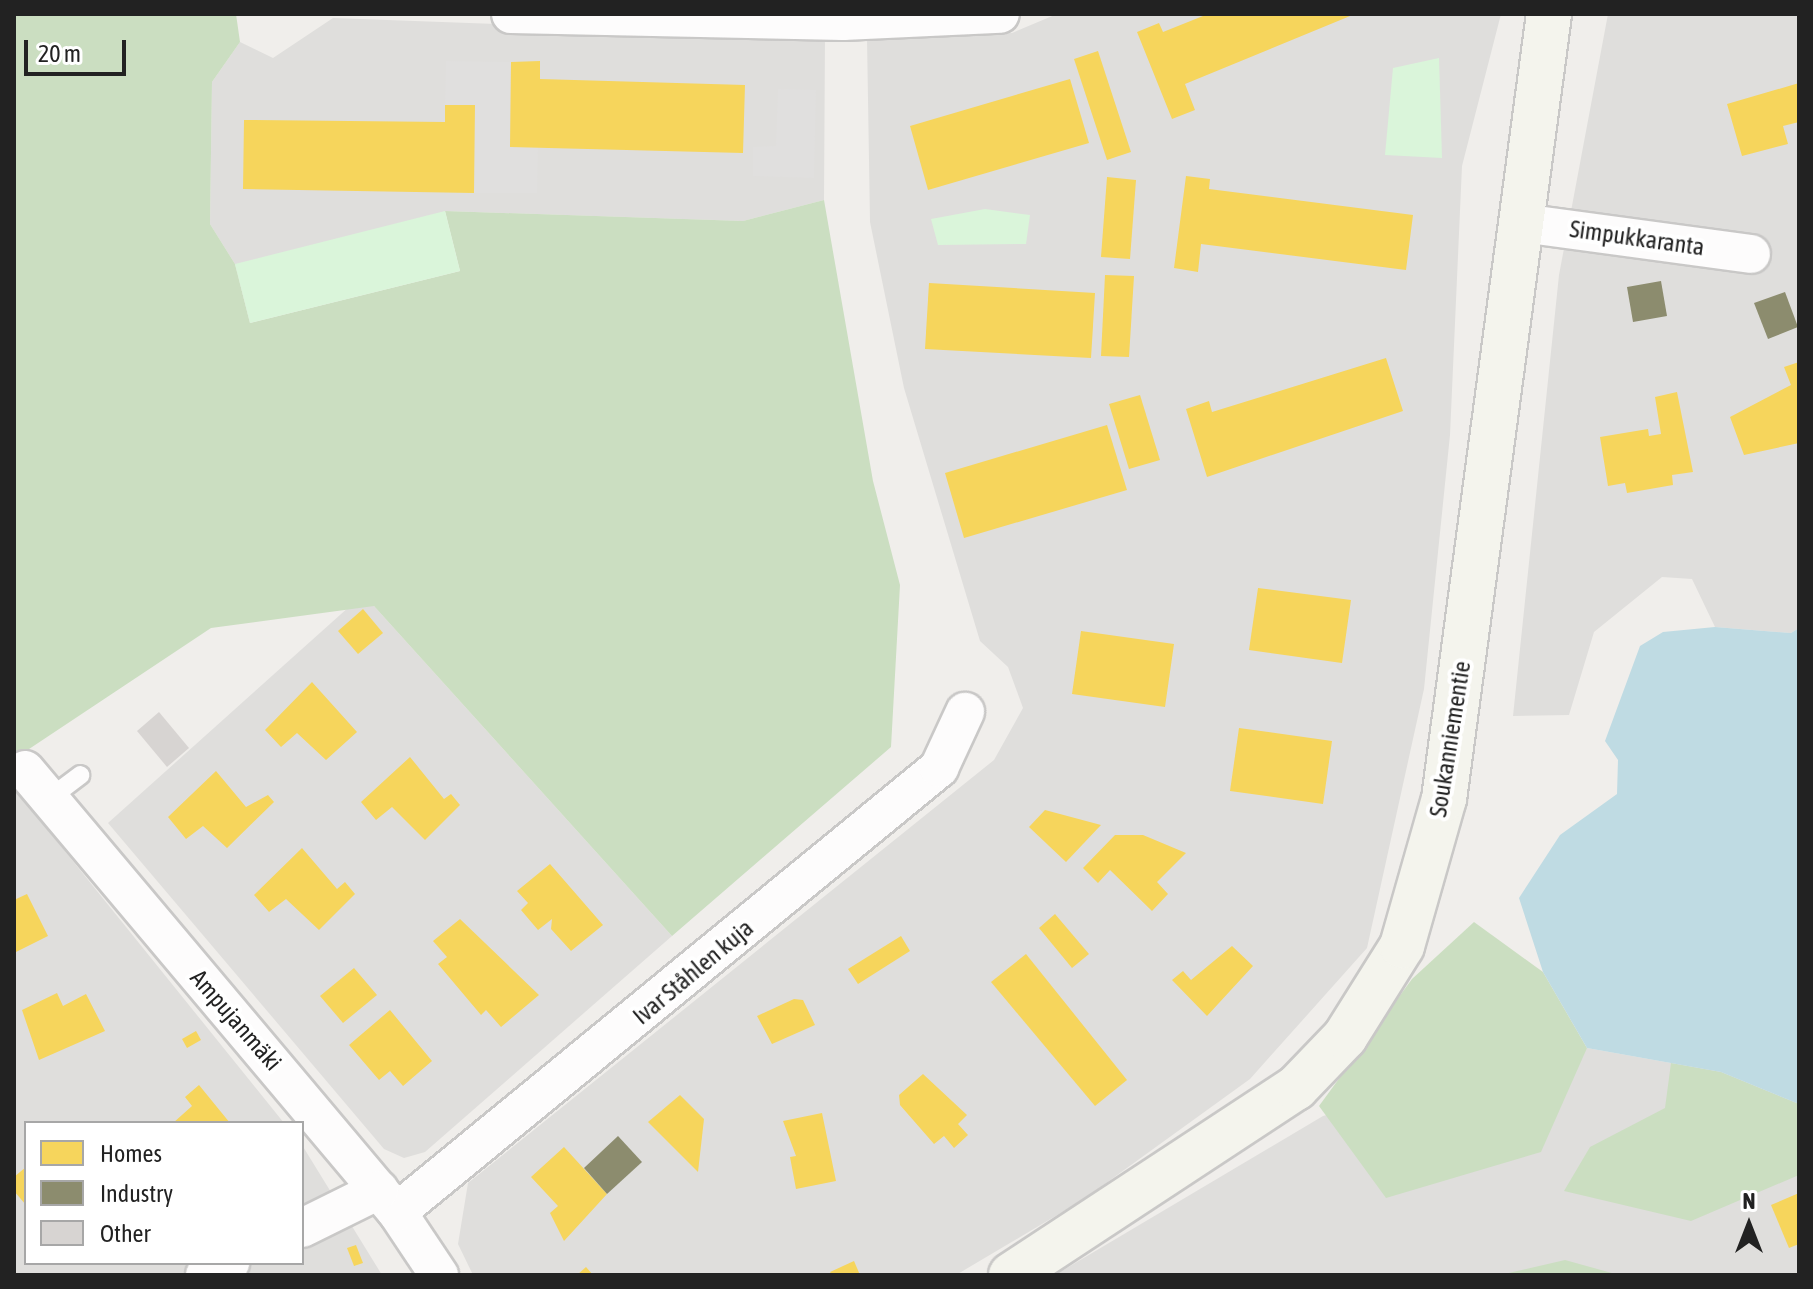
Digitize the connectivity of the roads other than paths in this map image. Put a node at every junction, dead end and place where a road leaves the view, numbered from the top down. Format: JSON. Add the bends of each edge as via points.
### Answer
{"nodes":[{"id":1,"x":511,"y":14,"type":"edge"},
{"id":2,"x":1000,"y":14,"type":"edge"},
{"id":3,"x":1549,"y":14,"type":"edge"},
{"id":4,"x":622,"y":15,"type":"edge"},
{"id":5,"x":1522,"y":223,"type":"junction"},
{"id":6,"x":1751,"y":254,"type":"dead end"},
{"id":7,"x":965,"y":712,"type":"dead end"},
{"id":8,"x":80,"y":775,"type":"dead end"},
{"id":9,"x":38,"y":784,"type":"joint"},
{"id":10,"x":388,"y":1201,"type":"junction"},
{"id":11,"x":304,"y":1227,"type":"edge"},
{"id":12,"x":226,"y":1265,"type":"edge"},
{"id":13,"x":205,"y":1275,"type":"edge"},
{"id":14,"x":439,"y":1275,"type":"edge"},
{"id":15,"x":1011,"y":1275,"type":"edge"}],
"edges":[{"from":1,"to":4,"type":"street"},
{"from":2,"to":4,"type":"street","via":[[928,21]]},
{"from":3,"to":5,"type":"street","name":"Soukanniementie"},
{"from":5,"to":6,"type":"street","name":"Simpukkaranta"},
{"from":5,"to":15,"type":"street","name":"Soukanniementie","via":[[1444,799],[1402,946],[1345,1037],[1296,1088]]},
{"from":7,"to":10,"type":"street","name":"Ivar Ståhlen kuja","via":[[939,768]]},
{"from":8,"to":9,"type":"lane"},
{"from":9,"to":10,"type":"street","name":"Ampujanmäki"},
{"from":10,"to":11,"type":"street","name":"Ivar Ståhlen kuja"},
{"from":10,"to":14,"type":"street","name":"Ampujanmäki"},
{"from":12,"to":13,"type":"street"}]}
